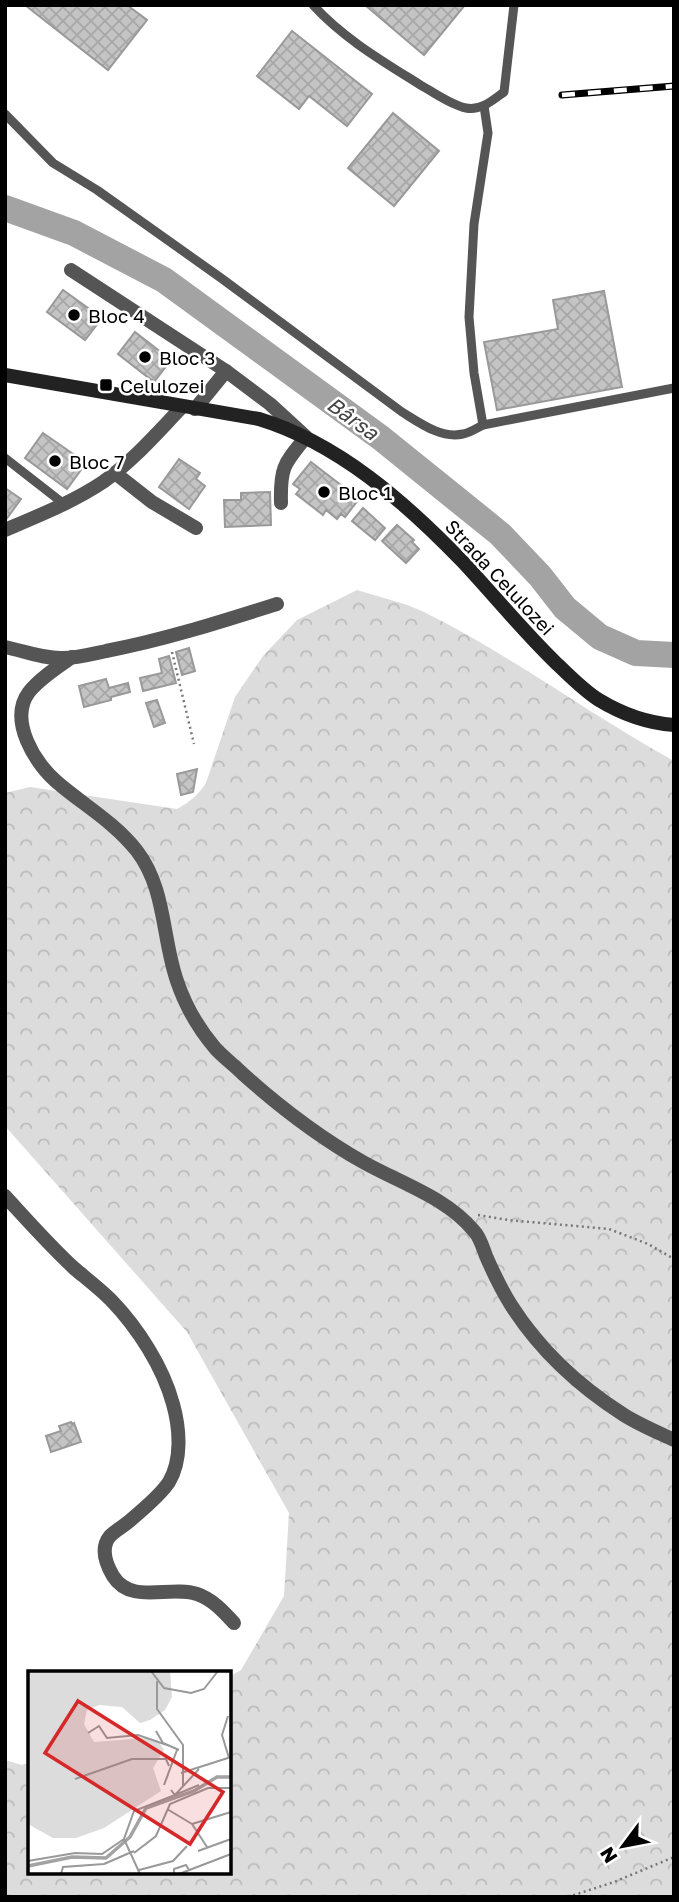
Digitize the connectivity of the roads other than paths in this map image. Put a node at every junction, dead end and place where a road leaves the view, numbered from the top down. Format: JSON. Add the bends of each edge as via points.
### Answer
{"nodes":[{"id":1,"x":313,"y":5,"type":"edge"},
{"id":2,"x":514,"y":5,"type":"edge"},
{"id":3,"x":484,"y":106,"type":"junction"},
{"id":4,"x":5,"y":114,"type":"edge"},
{"id":5,"x":71,"y":270,"type":"dead end"},
{"id":6,"x":226,"y":371,"type":"junction"},
{"id":7,"x":5,"y":375,"type":"edge"},
{"id":8,"x":674,"y":388,"type":"edge"},
{"id":9,"x":189,"y":408,"type":"junction"},
{"id":10,"x":483,"y":425,"type":"junction"},
{"id":11,"x":306,"y":437,"type":"junction"},
{"id":12,"x":5,"y":458,"type":"edge"},
{"id":13,"x":115,"y":473,"type":"junction"},
{"id":14,"x":281,"y":503,"type":"dead end"},
{"id":15,"x":64,"y":504,"type":"junction"},
{"id":16,"x":196,"y":528,"type":"dead end"},
{"id":17,"x":5,"y":530,"type":"edge"},
{"id":18,"x":277,"y":604,"type":"dead end"},
{"id":19,"x":5,"y":647,"type":"edge"},
{"id":20,"x":72,"y":657,"type":"junction"},
{"id":21,"x":674,"y":724,"type":"edge"},
{"id":22,"x":5,"y":1196,"type":"edge"},
{"id":23,"x":674,"y":1440,"type":"edge"},
{"id":24,"x":234,"y":1623,"type":"dead end"}],
"edges":[{"from":1,"to":3,"type":"lane","via":[[372,55],[440,96],[466,108]]},
{"from":2,"to":3,"type":"lane","via":[[505,92]]},
{"from":3,"to":10,"type":"lane","via":[[488,133],[474,224],[469,317]]},
{"from":4,"to":10,"type":"lane","via":[[53,163],[221,278],[402,412],[449,436]]},
{"from":5,"to":6,"type":"street","name":"Strada Celulozei"},
{"from":6,"to":9,"type":"street"},
{"from":6,"to":11,"type":"street","name":"Strada Celulozei"},
{"from":7,"to":9,"type":"street","name":"Strada Celulozei"},
{"from":8,"to":10,"type":"lane"},
{"from":9,"to":11,"type":"street","name":"Strada Celulozei","via":[[260,419]]},
{"from":9,"to":13,"type":"street"},
{"from":11,"to":14,"type":"street","via":[[283,469]]},
{"from":11,"to":21,"type":"street","name":"Strada Celulozei","via":[[411,512],[545,652],[597,699],[646,721]]},
{"from":12,"to":15,"type":"lane"},
{"from":13,"to":15,"type":"street"},
{"from":13,"to":16,"type":"street"},
{"from":15,"to":17,"type":"street"},
{"from":18,"to":20,"type":"street","via":[[168,637]]},
{"from":19,"to":20,"type":"street"},
{"from":20,"to":23,"type":"street","via":[[30,690],[22,705],[25,735],[56,782],[113,826],[147,865],[177,982],[195,1020],[217,1050],[312,1131],[453,1211],[476,1233],[505,1295],[537,1340],[575,1378],[625,1416]]},
{"from":22,"to":24,"type":"street","via":[[112,1301],[141,1338],[173,1404],[177,1462],[168,1483],[110,1536],[106,1563],[126,1589],[196,1594],[218,1606]]}]}
